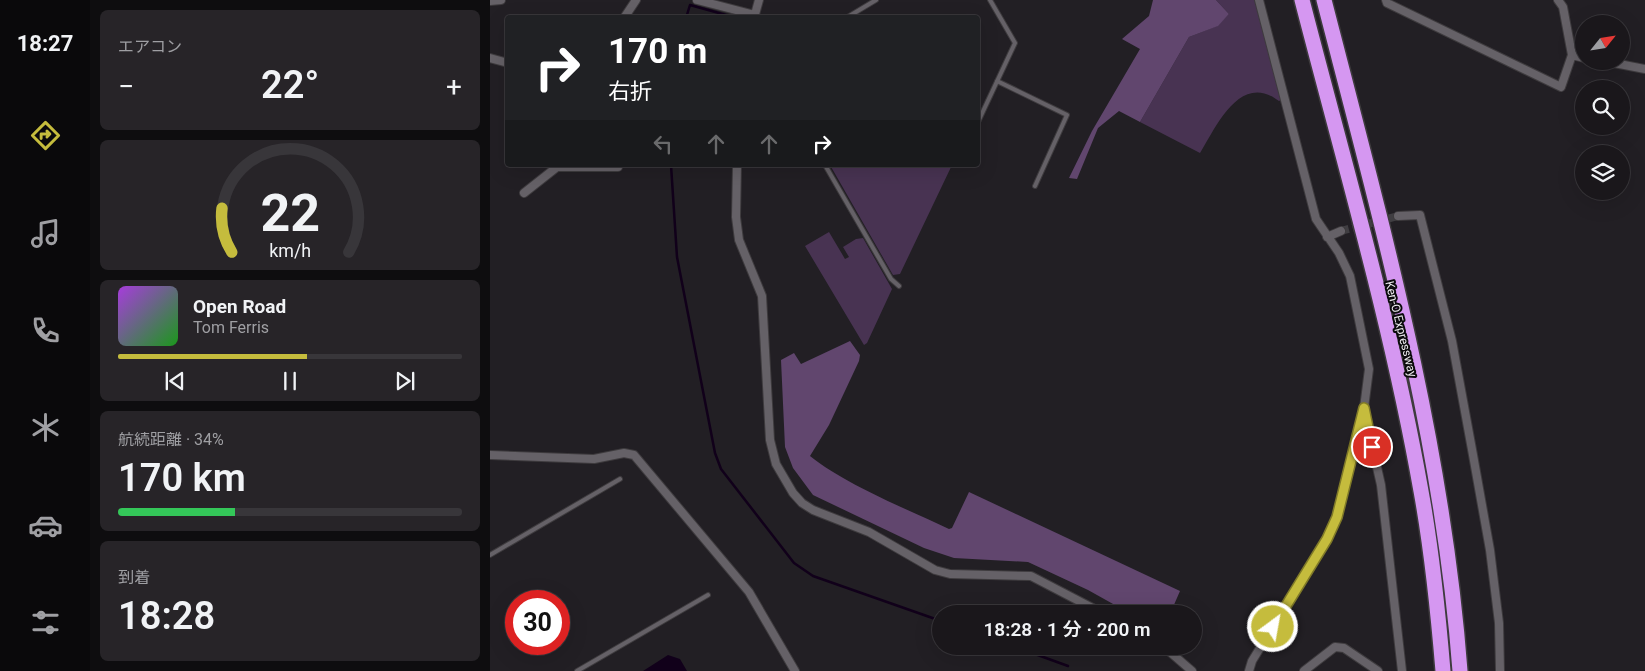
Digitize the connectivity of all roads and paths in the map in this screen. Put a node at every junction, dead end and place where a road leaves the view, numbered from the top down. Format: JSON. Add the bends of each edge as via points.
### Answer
{"nodes":[{"id":1,"x":501,"y":0,"type":"edge"},
{"id":2,"x":636,"y":0,"type":"edge"},
{"id":3,"x":698,"y":0,"type":"edge"},
{"id":4,"x":759,"y":0,"type":"edge"},
{"id":5,"x":876,"y":0,"type":"edge"},
{"id":6,"x":990,"y":0,"type":"edge"},
{"id":7,"x":1259,"y":0,"type":"edge"},
{"id":8,"x":1302,"y":0,"type":"edge"},
{"id":9,"x":1324,"y":0,"type":"edge"},
{"id":10,"x":1386,"y":0,"type":"edge"},
{"id":11,"x":1558,"y":0,"type":"edge"},
{"id":12,"x":490,"y":1,"type":"edge"},
{"id":13,"x":717,"y":3,"type":"edge"},
{"id":14,"x":626,"y":15,"type":"edge"},
{"id":15,"x":751,"y":15,"type":"edge"},
{"id":16,"x":754,"y":15,"type":"edge"},
{"id":17,"x":851,"y":15,"type":"edge"},
{"id":18,"x":1572,"y":56,"type":"junction"},
{"id":19,"x":1575,"y":56,"type":"edge"},
{"id":20,"x":490,"y":58,"type":"edge"},
{"id":21,"x":505,"y":61,"type":"edge"},
{"id":22,"x":1630,"y":66,"type":"edge"},
{"id":23,"x":1645,"y":69,"type":"edge"},
{"id":24,"x":997,"y":81,"type":"junction"},
{"id":25,"x":980,"y":118,"type":"edge"},
{"id":26,"x":557,"y":167,"type":"edge"},
{"id":27,"x":557,"y":167,"type":"edge"},
{"id":28,"x":618,"y":167,"type":"edge"},
{"id":29,"x":737,"y":167,"type":"edge"},
{"id":30,"x":826,"y":167,"type":"edge"},
{"id":31,"x":1035,"y":186,"type":"dead end"},
{"id":32,"x":524,"y":193,"type":"dead end"},
{"id":33,"x":1398,"y":216,"type":"tunnel mouth"},
{"id":34,"x":1341,"y":231,"type":"tunnel mouth"},
{"id":35,"x":1327,"y":237,"type":"junction"},
{"id":36,"x":899,"y":286,"type":"dead end"},
{"id":37,"x":1364,"y":408,"type":"junction"},
{"id":38,"x":490,"y":455,"type":"edge"},
{"id":39,"x":620,"y":479,"type":"dead end"},
{"id":40,"x":490,"y":554,"type":"edge"},
{"id":41,"x":708,"y":595,"type":"dead end"},
{"id":42,"x":1087,"y":605,"type":"edge"},
{"id":43,"x":1173,"y":655,"type":"edge"},
{"id":44,"x":577,"y":671,"type":"edge"},
{"id":45,"x":795,"y":671,"type":"edge"},
{"id":46,"x":1192,"y":671,"type":"edge"},
{"id":47,"x":1249,"y":671,"type":"edge"},
{"id":48,"x":1304,"y":671,"type":"edge"},
{"id":49,"x":1378,"y":671,"type":"edge"},
{"id":50,"x":1402,"y":671,"type":"edge"},
{"id":51,"x":1443,"y":671,"type":"edge"},
{"id":52,"x":1460,"y":671,"type":"edge"},
{"id":53,"x":1500,"y":671,"type":"edge"}],
"edges":[{"from":1,"to":12,"type":"street"},
{"from":2,"to":14,"type":"street"},
{"from":3,"to":13,"type":"street"},
{"from":4,"to":16,"type":"street"},
{"from":5,"to":17,"type":"lane"},
{"from":6,"to":24,"type":"lane","via":[[1015,43]]},
{"from":7,"to":35,"type":"street","via":[[1316,219]]},
{"from":8,"to":51,"type":"highway","name":"Ken-O Expressway","via":[[1408,422],[1431,551]]},
{"from":9,"to":52,"type":"highway","name":"Ken-O Expressway","via":[[1393,272],[1420,395],[1448,550]]},
{"from":10,"to":18,"type":"street","via":[[1386,3],[1562,87]]},
{"from":11,"to":18,"type":"street","via":[[1563,7]]},
{"from":13,"to":15,"type":"street"},
{"from":18,"to":19,"type":"street"},
{"from":20,"to":21,"type":"street"},
{"from":22,"to":23,"type":"street"},
{"from":24,"to":25,"type":"lane"},
{"from":24,"to":31,"type":"lane","via":[[1067,115]]},
{"from":26,"to":28,"type":"street"},
{"from":27,"to":32,"type":"street"},
{"from":29,"to":42,"type":"street","via":[[739,240],[762,296],[770,440],[779,470],[793,493],[813,510],[869,532],[935,570],[950,574],[1031,576]]},
{"from":30,"to":36,"type":"lane","via":[[891,279]]},
{"from":33,"to":53,"type":"street","via":[[1420,215],[1452,341],[1490,550],[1499,623]]},
{"from":34,"to":35,"type":"street"},
{"from":35,"to":37,"type":"street","via":[[1350,276],[1358,312],[1369,369]]},
{"from":37,"to":47,"type":"street","via":[[1337,517]]},
{"from":37,"to":50,"type":"street","via":[[1381,485]]},
{"from":38,"to":45,"type":"street","via":[[594,459],[624,453],[634,456],[749,592]]},
{"from":39,"to":40,"type":"lane"},
{"from":41,"to":44,"type":"lane"},
{"from":43,"to":46,"type":"street"},
{"from":48,"to":49,"type":"street","via":[[1335,646],[1344,648]]}]}
